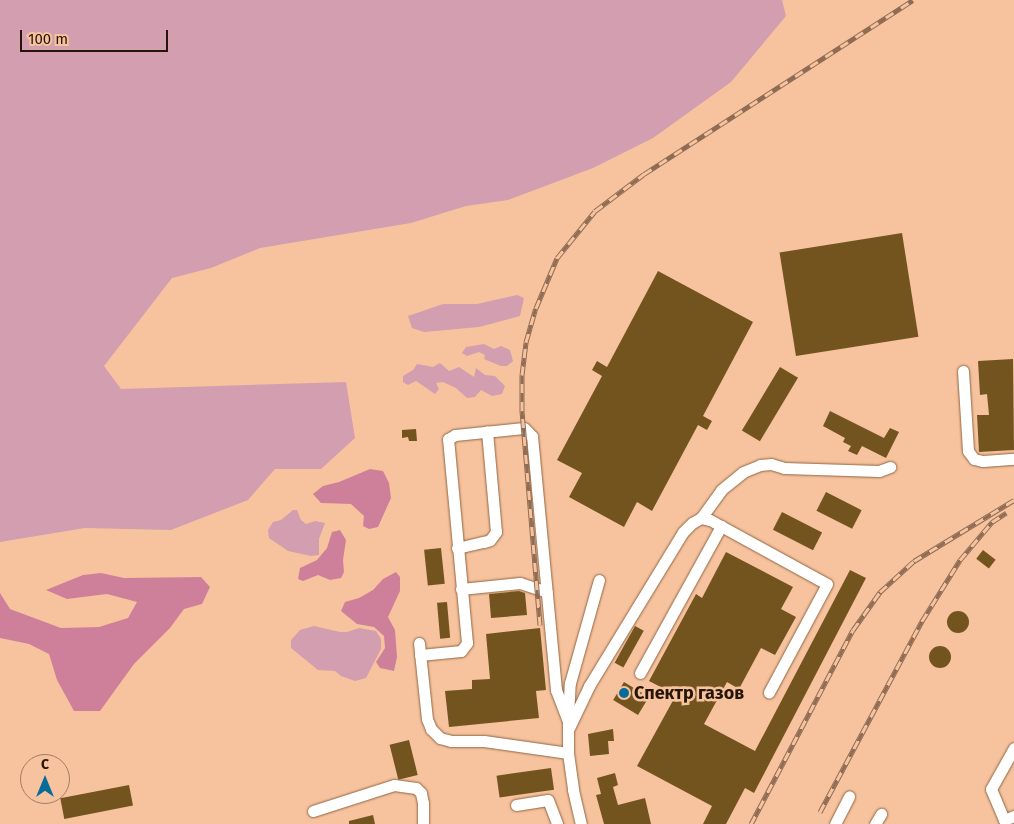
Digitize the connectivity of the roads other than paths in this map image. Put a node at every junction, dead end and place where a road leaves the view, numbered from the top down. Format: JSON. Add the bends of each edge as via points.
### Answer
{"nodes":[{"id":1,"x":963,"y":371,"type":"dead end"},
{"id":2,"x":487,"y":431,"type":"junction"},
{"id":3,"x":1014,"y":459,"type":"edge"},
{"id":4,"x":890,"y":467,"type":"dead end"},
{"id":5,"x":701,"y":518,"type":"junction"},
{"id":6,"x":721,"y":526,"type":"junction"},
{"id":7,"x":457,"y":548,"type":"junction"},
{"id":8,"x":599,"y":580,"type":"dead end"},
{"id":9,"x":461,"y":588,"type":"junction"},
{"id":10,"x":547,"y":592,"type":"junction"},
{"id":11,"x":419,"y":643,"type":"dead end"},
{"id":12,"x":420,"y":655,"type":"junction"},
{"id":13,"x":640,"y":673,"type":"dead end"},
{"id":14,"x":769,"y":692,"type":"dead end"},
{"id":15,"x":568,"y":726,"type":"junction"},
{"id":16,"x":1014,"y":748,"type":"edge"},
{"id":17,"x":568,"y":753,"type":"junction"},
{"id":18,"x":849,"y":796,"type":"dead end"},
{"id":19,"x":516,"y":806,"type":"dead end"},
{"id":20,"x":313,"y":811,"type":"dead end"},
{"id":21,"x":1014,"y":816,"type":"edge"},
{"id":22,"x":423,"y":824,"type":"edge"},
{"id":23,"x":557,"y":824,"type":"edge"},
{"id":24,"x":581,"y":824,"type":"edge"},
{"id":25,"x":835,"y":824,"type":"edge"}],
"edges":[{"from":1,"to":3,"type":"lane","via":[[968,451],[974,459],[983,461]]},
{"from":2,"to":7,"type":"lane","via":[[496,532],[490,540]]},
{"from":2,"to":7,"type":"lane","via":[[450,436],[447,442]]},
{"from":2,"to":10,"type":"lane","via":[[522,428],[532,436]]},
{"from":4,"to":5,"type":"lane","via":[[879,471],[760,465],[743,472],[721,490]]},
{"from":5,"to":6,"type":"lane"},
{"from":5,"to":15,"type":"lane","via":[[683,532]]},
{"from":6,"to":13,"type":"lane"},
{"from":6,"to":14,"type":"lane","via":[[827,584]]},
{"from":7,"to":9,"type":"lane"},
{"from":8,"to":15,"type":"lane","via":[[570,683]]},
{"from":9,"to":10,"type":"lane","via":[[520,583]]},
{"from":9,"to":12,"type":"lane","via":[[467,643],[464,648],[455,652]]},
{"from":10,"to":15,"type":"lane","via":[[556,690]]},
{"from":11,"to":12,"type":"lane"},
{"from":12,"to":17,"type":"lane","via":[[427,719],[440,738],[451,742],[484,741]]},
{"from":15,"to":17,"type":"lane"},
{"from":16,"to":21,"type":"lane","via":[[991,789],[1004,820]]},
{"from":17,"to":24,"type":"lane"},
{"from":18,"to":25,"type":"lane"},
{"from":19,"to":23,"type":"lane","via":[[548,800]]},
{"from":20,"to":22,"type":"lane","via":[[394,785],[416,788],[421,793]]}]}
